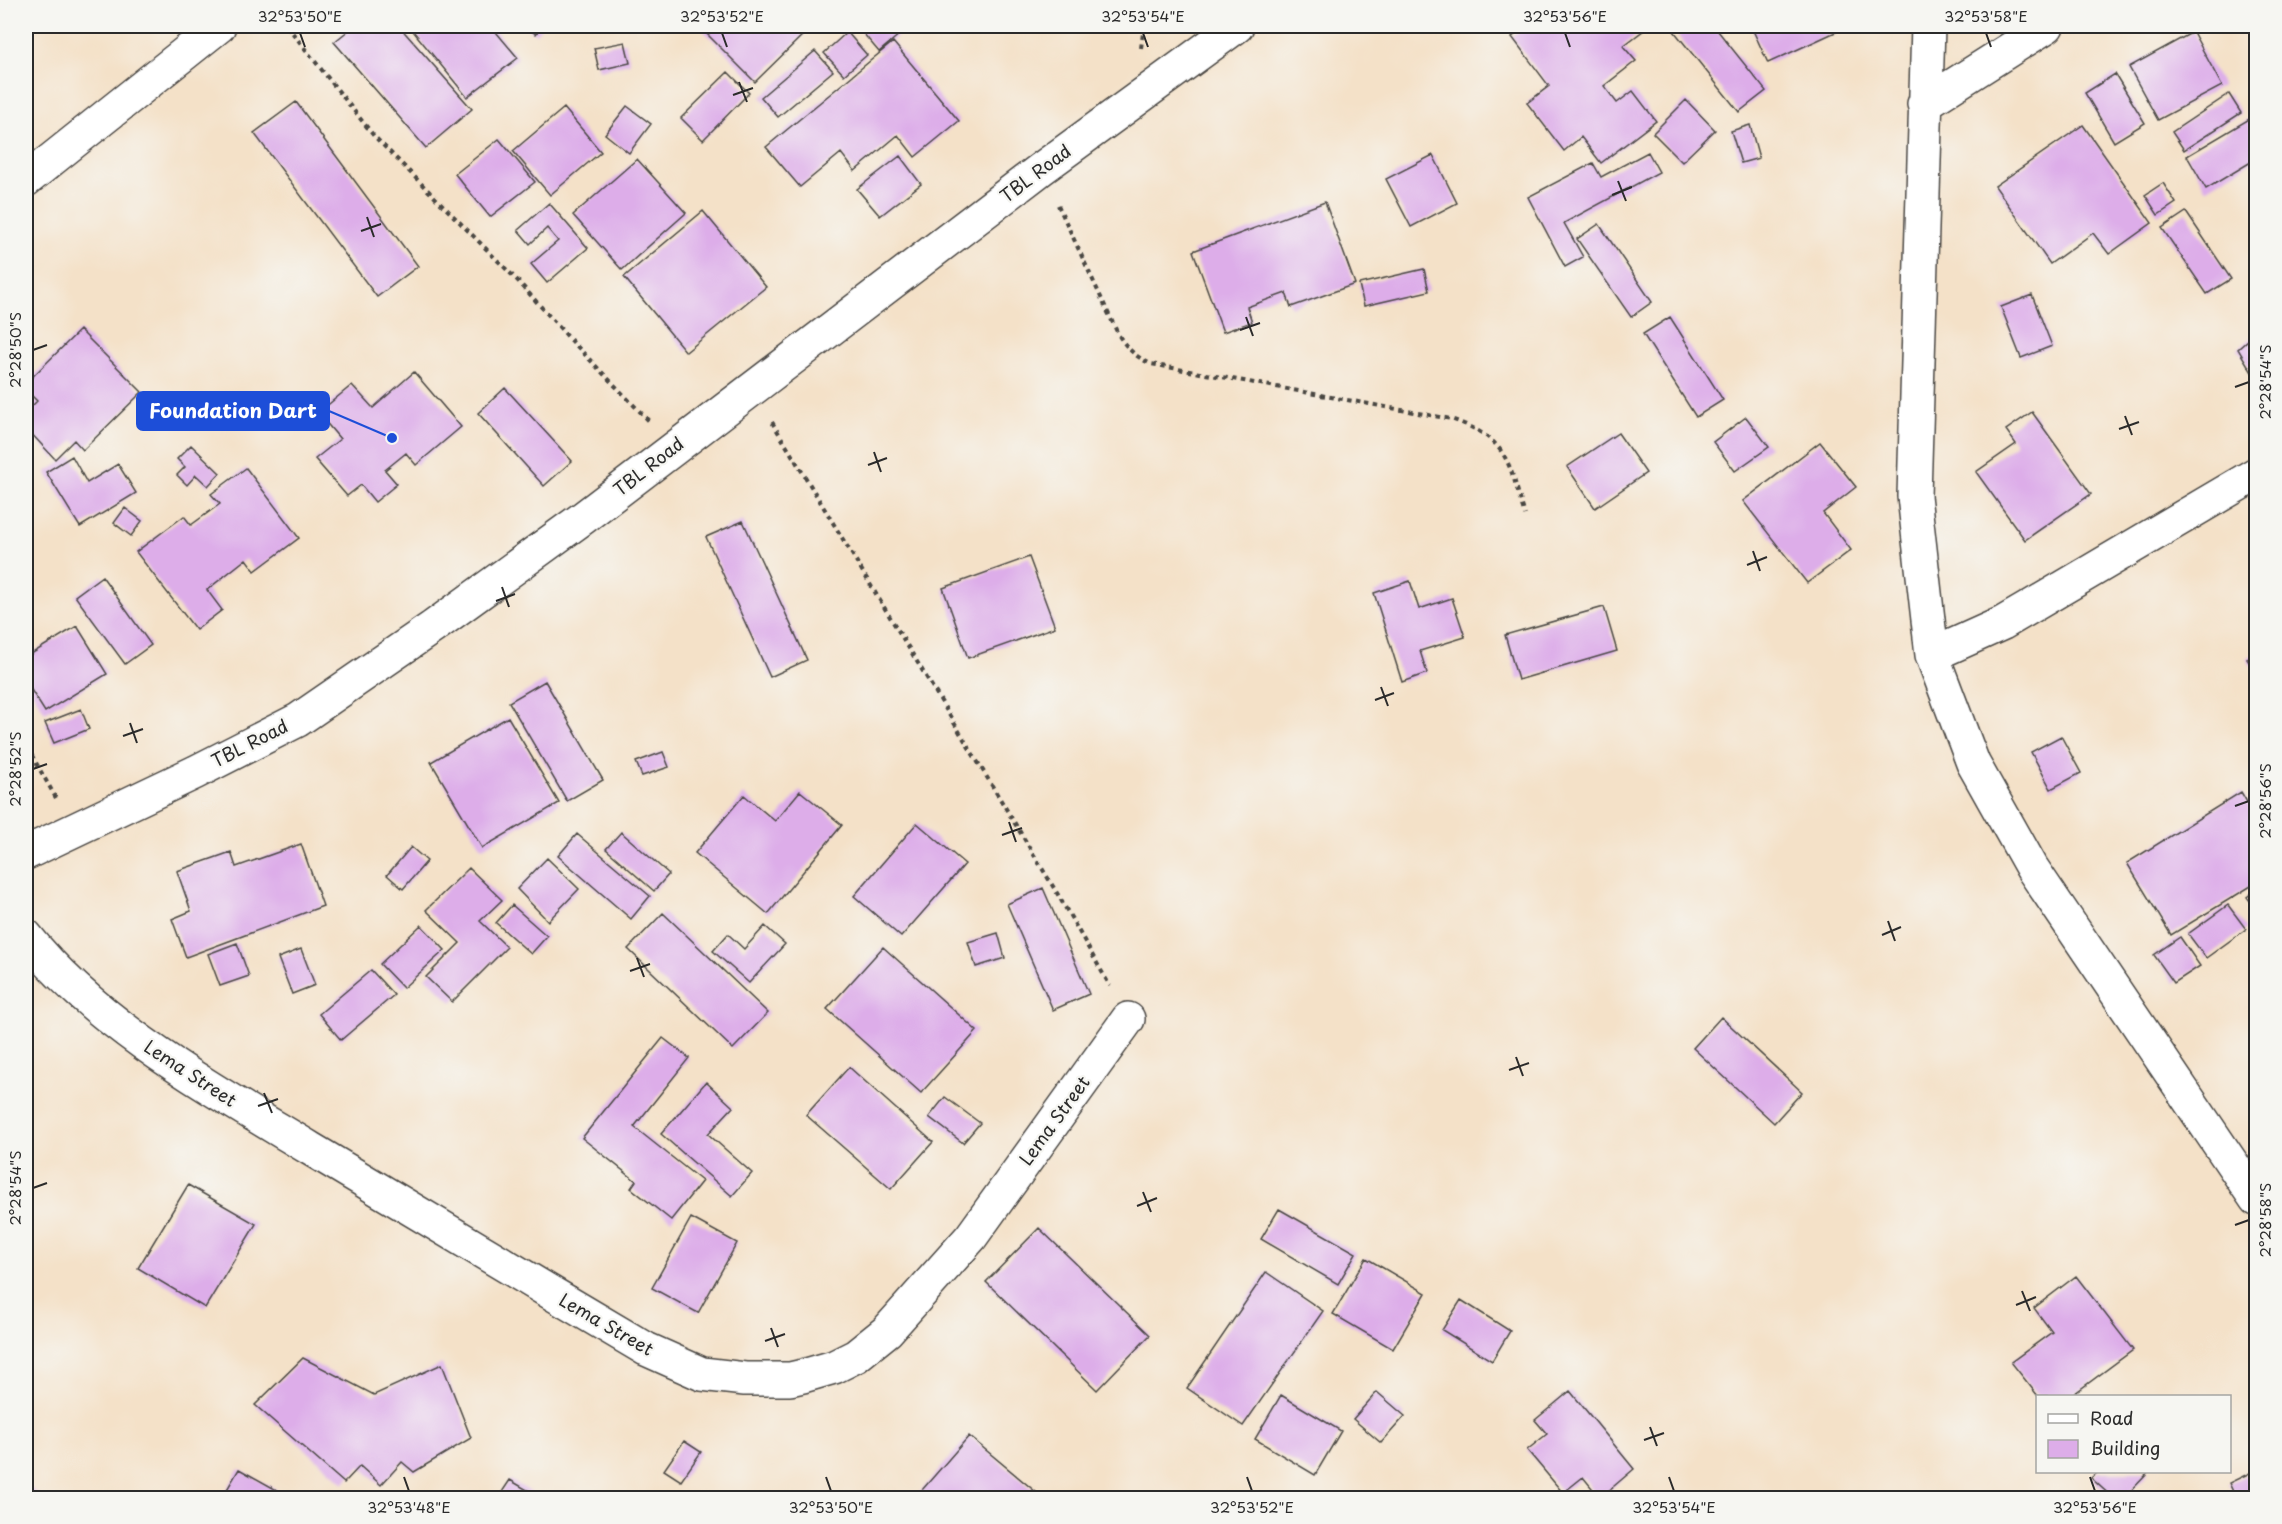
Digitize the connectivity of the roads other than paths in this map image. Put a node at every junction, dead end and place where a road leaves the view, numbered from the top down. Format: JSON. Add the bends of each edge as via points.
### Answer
{"nodes":[{"id":1,"x":219,"y":26,"type":"edge"},
{"id":2,"x":1928,"y":26,"type":"edge"},
{"id":3,"x":2047,"y":26,"type":"edge"},
{"id":4,"x":1224,"y":29,"type":"edge"},
{"id":5,"x":184,"y":37,"type":"edge"},
{"id":6,"x":1924,"y":104,"type":"junction"},
{"id":7,"x":26,"y":180,"type":"edge"},
{"id":8,"x":2256,"y":474,"type":"edge"},
{"id":9,"x":1932,"y":655,"type":"junction"},
{"id":10,"x":26,"y":853,"type":"edge"},
{"id":11,"x":26,"y":936,"type":"edge"},
{"id":12,"x":1128,"y":1018,"type":"road end"},
{"id":13,"x":2256,"y":1199,"type":"edge"}],
"edges":[{"from":1,"to":5,"type":"street"},
{"from":2,"to":6,"type":"street"},
{"from":3,"to":6,"type":"street"},
{"from":4,"to":10,"type":"street","name":"TBL Road","via":[[583,518],[434,627],[298,720]]},
{"from":5,"to":7,"type":"street"},
{"from":6,"to":9,"type":"street","via":[[1914,496]]},
{"from":8,"to":9,"type":"street","via":[[2003,623]]},
{"from":9,"to":13,"type":"street","via":[[1973,763],[2032,868]]},
{"from":11,"to":12,"type":"street","name":"Lema Street","via":[[48,964],[135,1038],[215,1092],[646,1349],[702,1374],[745,1379],[790,1379],[834,1367],[856,1356],[887,1331],[971,1237]]}]}
